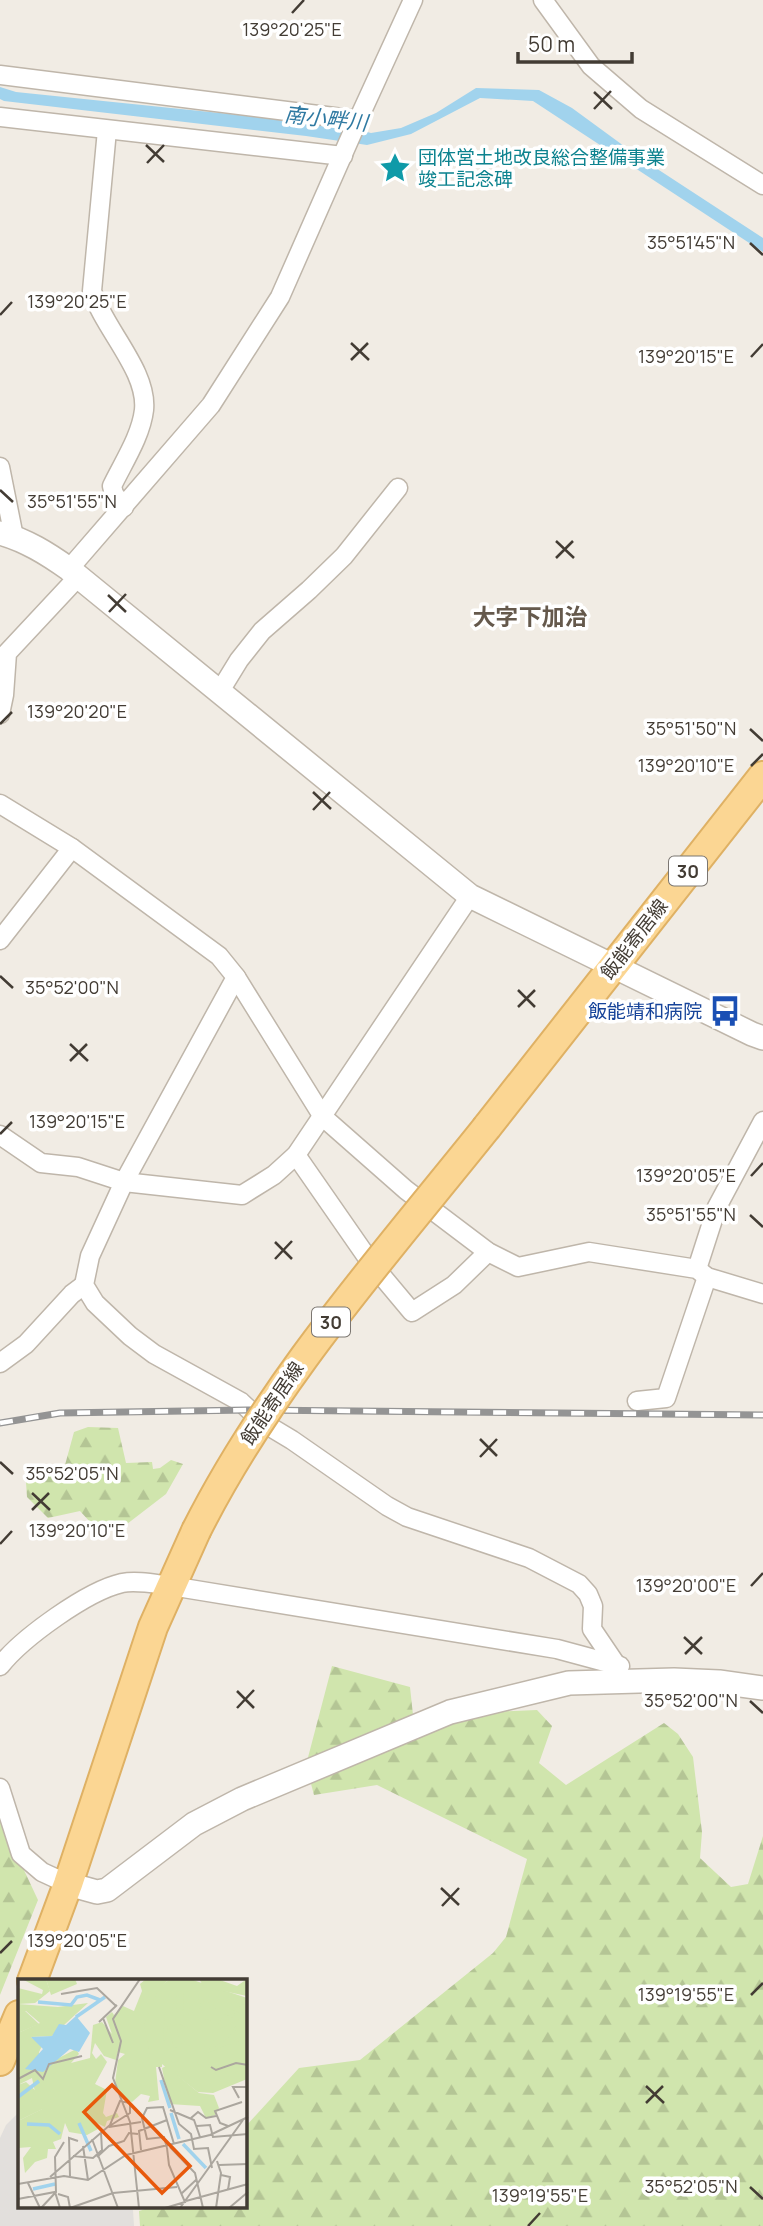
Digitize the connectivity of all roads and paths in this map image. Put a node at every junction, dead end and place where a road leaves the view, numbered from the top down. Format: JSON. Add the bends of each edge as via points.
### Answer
{"nodes":[{"id":1,"x":413,"y":0,"type":"edge"},
{"id":2,"x":542,"y":0,"type":"edge"},
{"id":3,"x":0,"y":75,"type":"edge"},
{"id":4,"x":0,"y":117,"type":"edge"},
{"id":5,"x":357,"y":122,"type":"junction"},
{"id":6,"x":107,"y":130,"type":"junction"},
{"id":7,"x":344,"y":153,"type":"junction"},
{"id":8,"x":763,"y":185,"type":"edge"},
{"id":9,"x":0,"y":467,"type":"edge"},
{"id":10,"x":398,"y":488,"type":"dead end"},
{"id":11,"x":124,"y":507,"type":"junction"},
{"id":12,"x":7,"y":535,"type":"edge"},
{"id":13,"x":73,"y":573,"type":"junction"},
{"id":14,"x":3,"y":650,"type":"edge"},
{"id":15,"x":220,"y":691,"type":"junction"},
{"id":16,"x":0,"y":714,"type":"edge"},
{"id":17,"x":763,"y":776,"type":"edge"},
{"id":18,"x":0,"y":804,"type":"edge"},
{"id":19,"x":72,"y":848,"type":"junction"},
{"id":20,"x":470,"y":896,"type":"junction"},
{"id":21,"x":0,"y":940,"type":"edge"},
{"id":22,"x":612,"y":966,"type":"junction"},
{"id":23,"x":236,"y":977,"type":"junction"},
{"id":24,"x":763,"y":1038,"type":"edge"},
{"id":25,"x":323,"y":1117,"type":"junction"},
{"id":26,"x":763,"y":1121,"type":"edge"},
{"id":27,"x":0,"y":1135,"type":"edge"},
{"id":28,"x":296,"y":1155,"type":"junction"},
{"id":29,"x":124,"y":1182,"type":"junction"},
{"id":30,"x":488,"y":1252,"type":"junction"},
{"id":31,"x":702,"y":1273,"type":"junction"},
{"id":32,"x":84,"y":1285,"type":"junction"},
{"id":33,"x":763,"y":1294,"type":"edge"},
{"id":34,"x":0,"y":1363,"type":"edge"},
{"id":35,"x":637,"y":1401,"type":"dead end"},
{"id":36,"x":171,"y":1586,"type":"junction"},
{"id":37,"x":1,"y":1659,"type":"edge"},
{"id":38,"x":621,"y":1672,"type":"junction"},
{"id":39,"x":763,"y":1688,"type":"edge"},
{"id":40,"x":0,"y":1788,"type":"edge"},
{"id":41,"x":68,"y":1884,"type":"junction"},
{"id":42,"x":33,"y":1979,"type":"edge"},
{"id":43,"x":18,"y":2017,"type":"edge"},
{"id":44,"x":0,"y":2062,"type":"edge"}],
"edges":[{"from":1,"to":5,"type":"street"},
{"from":2,"to":8,"type":"street","via":[[591,66],[642,109]]},
{"from":3,"to":5,"type":"street"},
{"from":4,"to":6,"type":"street"},
{"from":5,"to":7,"type":"street"},
{"from":6,"to":7,"type":"street"},
{"from":6,"to":11,"type":"street","via":[[92,291],[138,376],[144,409],[112,486]]},
{"from":7,"to":11,"type":"street","via":[[280,297],[211,405]]},
{"from":9,"to":12,"type":"street"},
{"from":10,"to":15,"type":"street","via":[[344,556],[262,631]]},
{"from":11,"to":13,"type":"street"},
{"from":12,"to":13,"type":"street","via":[[48,554]]},
{"from":13,"to":14,"type":"street"},
{"from":13,"to":15,"type":"street"},
{"from":14,"to":16,"type":"street"},
{"from":15,"to":20,"type":"street"},
{"from":17,"to":22,"type":"main road","name":"飯能寄居線","number":"30"},
{"from":18,"to":19,"type":"street"},
{"from":19,"to":21,"type":"street"},
{"from":19,"to":23,"type":"street","via":[[219,956]]},
{"from":20,"to":22,"type":"street"},
{"from":20,"to":25,"type":"street"},
{"from":22,"to":24,"type":"street"},
{"from":22,"to":36,"type":"main road","name":"飯能寄居線","number":"30","bridge":true,"via":[[307,1352],[217,1490]]},
{"from":23,"to":25,"type":"street"},
{"from":23,"to":29,"type":"street"},
{"from":25,"to":28,"type":"street"},
{"from":25,"to":30,"type":"street","via":[[406,1190]]},
{"from":26,"to":31,"type":"street","via":[[717,1207]]},
{"from":27,"to":29,"type":"street","via":[[41,1163],[78,1167]]},
{"from":28,"to":29,"type":"street","via":[[242,1195]]},
{"from":28,"to":30,"type":"street","via":[[356,1243],[412,1312],[454,1285]]},
{"from":29,"to":32,"type":"street","via":[[90,1256]]},
{"from":30,"to":31,"type":"street","via":[[518,1267],[589,1252]]},
{"from":31,"to":33,"type":"street"},
{"from":31,"to":35,"type":"street","via":[[666,1398]]},
{"from":32,"to":34,"type":"street","via":[[26,1345]]},
{"from":32,"to":38,"type":"street","via":[[95,1303],[154,1354],[241,1402],[262,1422],[387,1506],[529,1558],[579,1584],[593,1606],[592,1629]]},
{"from":36,"to":37,"type":"street","via":[[123,1583],[104,1589]]},
{"from":36,"to":38,"type":"street","via":[[556,1649]]},
{"from":36,"to":41,"type":"main road","name":"飯能寄居線","number":"30","via":[[153,1627]]},
{"from":38,"to":39,"type":"street"},
{"from":38,"to":41,"type":"street","via":[[450,1712],[242,1799],[194,1824],[107,1890]]},
{"from":40,"to":41,"type":"street","via":[[29,1864]]},
{"from":41,"to":42,"type":"main road","name":"飯能寄居線","number":"30"},
{"from":43,"to":44,"type":"main road"}]}
